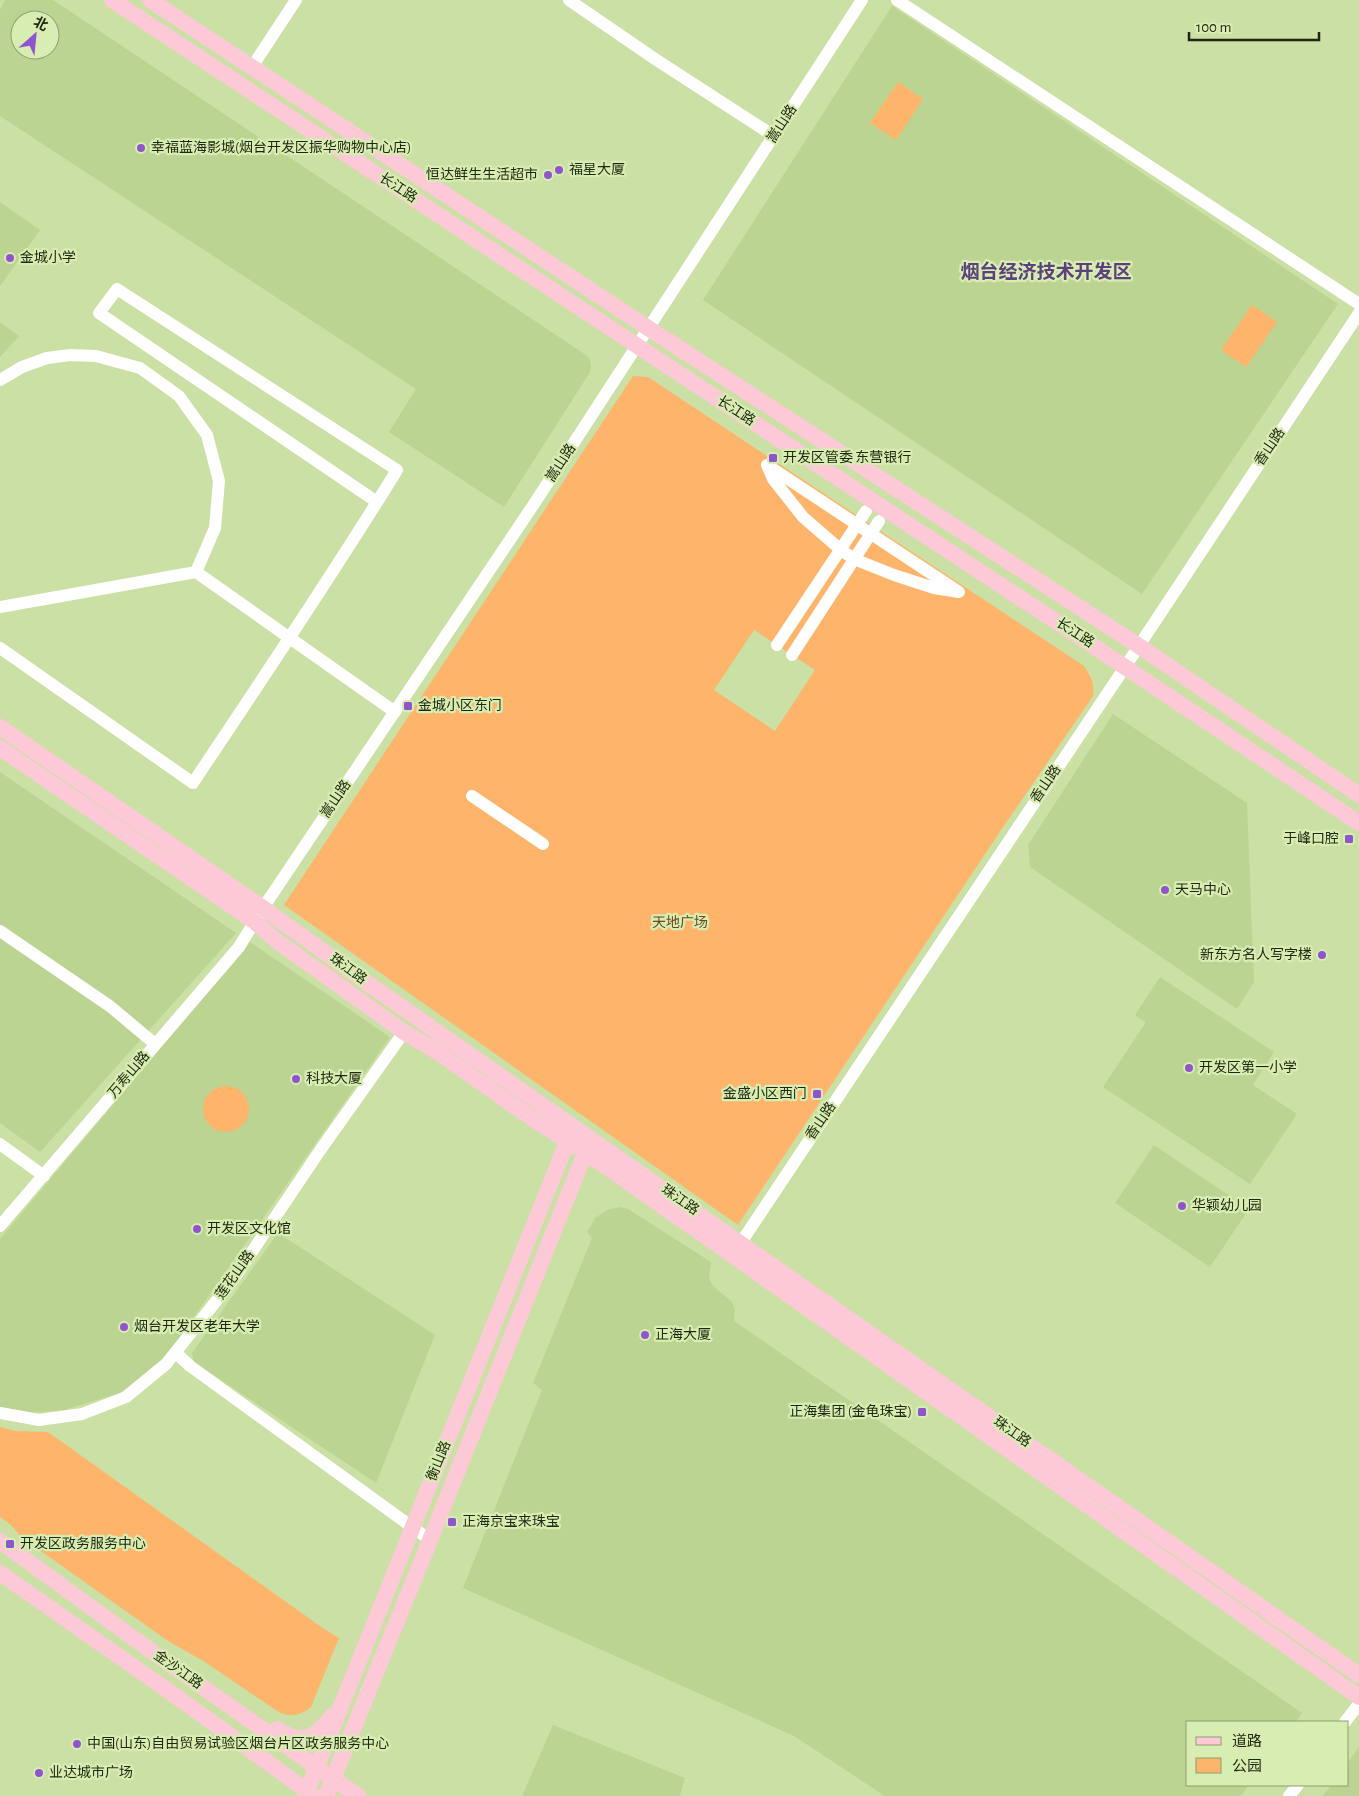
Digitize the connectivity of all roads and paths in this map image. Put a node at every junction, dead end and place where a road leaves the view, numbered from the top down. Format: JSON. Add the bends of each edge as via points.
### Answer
{"nodes":[{"id":1,"x":112,"y":0,"type":"edge"},
{"id":2,"x":150,"y":0,"type":"edge"},
{"id":3,"x":296,"y":0,"type":"edge"},
{"id":4,"x":569,"y":0,"type":"edge"},
{"id":5,"x":862,"y":0,"type":"edge"},
{"id":6,"x":897,"y":0,"type":"edge"},
{"id":7,"x":252,"y":67,"type":"junction"},
{"id":8,"x":774,"y":136,"type":"junction"},
{"id":9,"x":1359,"y":304,"type":"edge"},
{"id":10,"x":1359,"y":313,"type":"edge"},
{"id":11,"x":648,"y":328,"type":"junction"},
{"id":12,"x":636,"y":346,"type":"junction"},
{"id":13,"x":0,"y":380,"type":"edge"},
{"id":14,"x":377,"y":502,"type":"junction"},
{"id":15,"x":866,"y":511,"type":"dead end"},
{"id":16,"x":879,"y":521,"type":"dead end"},
{"id":17,"x":841,"y":550,"type":"junction"},
{"id":18,"x":854,"y":559,"type":"junction"},
{"id":19,"x":196,"y":572,"type":"junction"},
{"id":20,"x":0,"y":607,"type":"edge"},
{"id":21,"x":289,"y":639,"type":"junction"},
{"id":22,"x":777,"y":645,"type":"dead end"},
{"id":23,"x":1139,"y":646,"type":"junction"},
{"id":24,"x":0,"y":648,"type":"edge"},
{"id":25,"x":792,"y":655,"type":"dead end"},
{"id":26,"x":1125,"y":667,"type":"junction"},
{"id":27,"x":395,"y":712,"type":"junction"},
{"id":28,"x":0,"y":727,"type":"edge"},
{"id":29,"x":0,"y":748,"type":"edge"},
{"id":30,"x":1359,"y":795,"type":"edge"},
{"id":31,"x":472,"y":796,"type":"dead end"},
{"id":32,"x":1359,"y":823,"type":"edge"},
{"id":33,"x":543,"y":844,"type":"dead end"},
{"id":34,"x":259,"y":915,"type":"junction"},
{"id":35,"x":0,"y":931,"type":"edge"},
{"id":36,"x":404,"y":1032,"type":"junction"},
{"id":37,"x":155,"y":1044,"type":"junction"},
{"id":38,"x":574,"y":1126,"type":"junction"},
{"id":39,"x":566,"y":1142,"type":"junction"},
{"id":40,"x":0,"y":1144,"type":"edge"},
{"id":41,"x":588,"y":1145,"type":"junction"},
{"id":42,"x":44,"y":1176,"type":"junction"},
{"id":43,"x":0,"y":1226,"type":"edge"},
{"id":44,"x":736,"y":1248,"type":"junction"},
{"id":45,"x":176,"y":1353,"type":"junction"},
{"id":46,"x":0,"y":1413,"type":"edge"},
{"id":47,"x":412,"y":1528,"type":"junction"},
{"id":48,"x":430,"y":1540,"type":"junction"},
{"id":49,"x":0,"y":1541,"type":"edge"},
{"id":50,"x":0,"y":1573,"type":"edge"},
{"id":51,"x":158,"y":1656,"type":"junction"},
{"id":52,"x":1359,"y":1675,"type":"edge"},
{"id":53,"x":1359,"y":1697,"type":"edge"},
{"id":54,"x":342,"y":1704,"type":"junction"},
{"id":55,"x":1359,"y":1704,"type":"edge"},
{"id":56,"x":1346,"y":1721,"type":"edge"},
{"id":57,"x":318,"y":1766,"type":"junction"},
{"id":58,"x":334,"y":1778,"type":"junction"},
{"id":59,"x":1297,"y":1786,"type":"edge"},
{"id":60,"x":309,"y":1794,"type":"edge"},
{"id":61,"x":326,"y":1796,"type":"edge"},
{"id":62,"x":358,"y":1796,"type":"edge"},
{"id":63,"x":1289,"y":1796,"type":"edge"}],
"edges":[{"from":1,"to":12,"type":"main road","name":"长江路"},
{"from":2,"to":7,"type":"main road","name":"长江路"},
{"from":3,"to":7,"type":"street"},
{"from":4,"to":8,"type":"street"},
{"from":5,"to":8,"type":"street","name":"嵩山路"},
{"from":6,"to":9,"type":"street"},
{"from":7,"to":11,"type":"main road","name":"长江路"},
{"from":8,"to":11,"type":"street","name":"嵩山路"},
{"from":10,"to":23,"type":"street","name":"香山路"},
{"from":11,"to":12,"type":"street","name":"嵩山路"},
{"from":11,"to":23,"type":"main road","name":"长江路"},
{"from":12,"to":26,"type":"main road","name":"长江路"},
{"from":12,"to":27,"type":"street","name":"嵩山路"},
{"from":13,"to":19,"type":"street","via":[[47,358],[96,356],[140,368],[179,396],[207,435],[219,481],[216,528]]},
{"from":14,"to":14,"type":"street","via":[[304,452],[99,313],[117,289],[397,470]]},
{"from":14,"to":21,"type":"street"},
{"from":15,"to":17,"type":"street"},
{"from":16,"to":18,"type":"street"},
{"from":17,"to":18,"type":"street"},
{"from":17,"to":18,"type":"street","via":[[803,517],[773,479],[767,465],[959,592],[934,588]]},
{"from":17,"to":22,"type":"street"},
{"from":18,"to":25,"type":"street"},
{"from":19,"to":20,"type":"street"},
{"from":19,"to":21,"type":"street"},
{"from":21,"to":24,"type":"street","via":[[193,783]]},
{"from":21,"to":27,"type":"street"},
{"from":23,"to":26,"type":"street","name":"香山路"},
{"from":23,"to":30,"type":"main road","name":"长江路"},
{"from":26,"to":32,"type":"main road","name":"长江路"},
{"from":26,"to":44,"type":"street","name":"香山路"},
{"from":27,"to":34,"type":"street","name":"嵩山路"},
{"from":28,"to":34,"type":"main road","name":"珠江路"},
{"from":29,"to":34,"type":"main road"},
{"from":31,"to":33,"type":"street"},
{"from":34,"to":36,"type":"main road","via":[[277,941]]},
{"from":34,"to":37,"type":"street","name":"万寿山路","via":[[239,947]]},
{"from":34,"to":38,"type":"main road","name":"珠江路"},
{"from":35,"to":37,"type":"street","via":[[110,1007]]},
{"from":36,"to":39,"type":"main road"},
{"from":36,"to":45,"type":"street","name":"莲花山路","via":[[233,1280]]},
{"from":37,"to":42,"type":"street","name":"万寿山路"},
{"from":38,"to":39,"type":"main road","name":"衡山路"},
{"from":38,"to":41,"type":"main road","name":"珠江路"},
{"from":39,"to":41,"type":"main road"},
{"from":39,"to":47,"type":"main road","name":"衡山路"},
{"from":40,"to":42,"type":"street"},
{"from":41,"to":44,"type":"main road"},
{"from":41,"to":48,"type":"main road","name":"衡山路"},
{"from":42,"to":43,"type":"street","name":"万寿山路"},
{"from":44,"to":52,"type":"main road","name":"珠江路"},
{"from":44,"to":53,"type":"main road"},
{"from":45,"to":46,"type":"street","name":"莲花山路","via":[[126,1397],[82,1414],[39,1420]]},
{"from":45,"to":47,"type":"street"},
{"from":47,"to":48,"type":"street"},
{"from":47,"to":54,"type":"main road","name":"衡山路"},
{"from":48,"to":58,"type":"main road","name":"衡山路"},
{"from":49,"to":51,"type":"main road","name":"金沙江路"},
{"from":50,"to":60,"type":"main road","name":"金沙江路","via":[[185,1702]]},
{"from":51,"to":54,"type":"main road","via":[[198,1674],[294,1738],[305,1739],[317,1734]]},
{"from":51,"to":57,"type":"main road","name":"金沙江路"},
{"from":54,"to":57,"type":"main road","name":"衡山路"},
{"from":55,"to":56,"type":"street"},
{"from":57,"to":58,"type":"main road","name":"金沙江路"},
{"from":57,"to":60,"type":"main road","name":"衡山路"},
{"from":58,"to":61,"type":"main road","name":"衡山路"},
{"from":58,"to":62,"type":"main road","name":"金沙江路"},
{"from":59,"to":63,"type":"street"}]}
